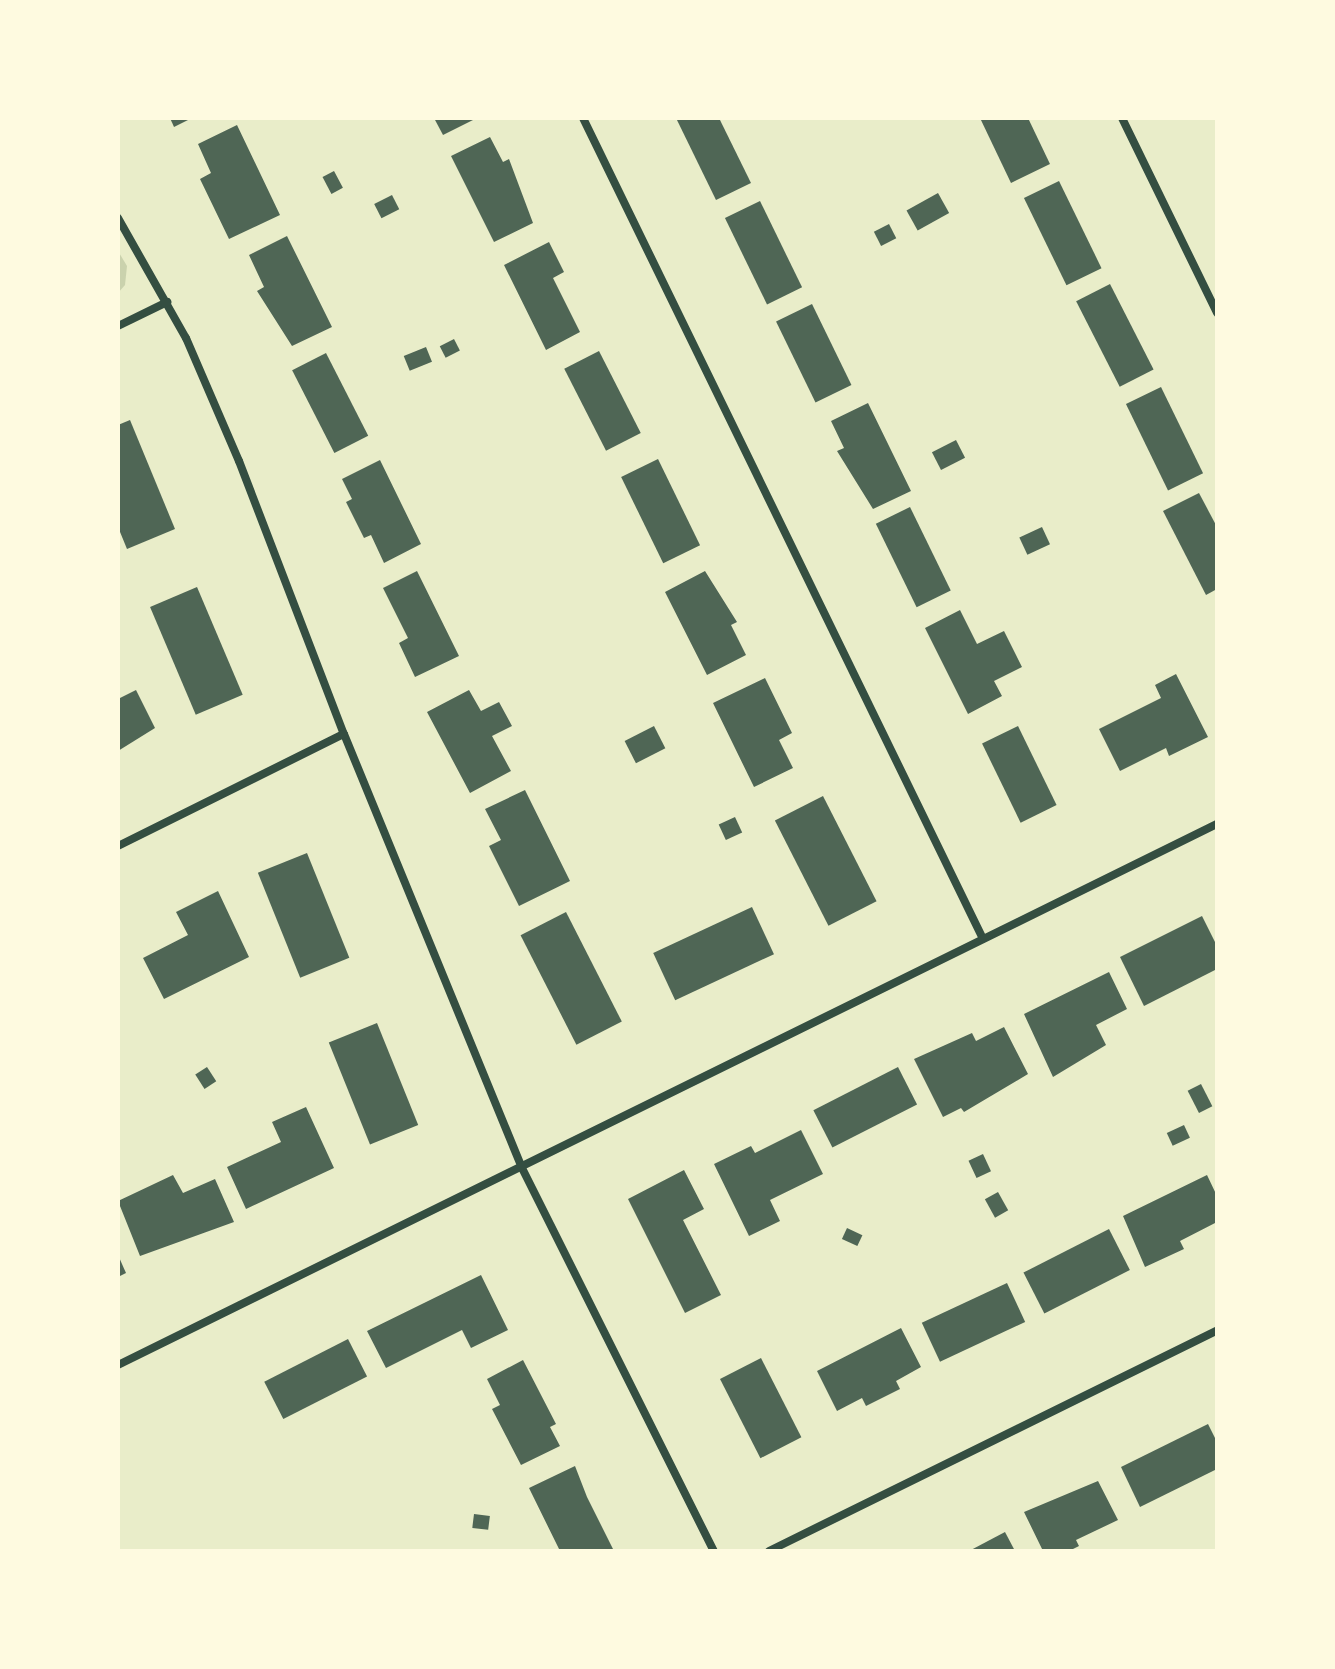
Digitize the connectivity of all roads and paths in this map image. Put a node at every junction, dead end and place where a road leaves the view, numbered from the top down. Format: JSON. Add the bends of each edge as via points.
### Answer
{"nodes":[{"id":1,"x":583,"y":118,"type":"edge"},
{"id":2,"x":1122,"y":118,"type":"edge"},
{"id":3,"x":118,"y":218,"type":"edge"},
{"id":4,"x":167,"y":302,"type":"junction"},
{"id":5,"x":1217,"y":313,"type":"edge"},
{"id":6,"x":118,"y":326,"type":"edge"},
{"id":7,"x":344,"y":734,"type":"junction"},
{"id":8,"x":1217,"y":824,"type":"edge"},
{"id":9,"x":118,"y":846,"type":"edge"},
{"id":10,"x":983,"y":939,"type":"junction"},
{"id":11,"x":521,"y":1166,"type":"junction"},
{"id":12,"x":1217,"y":1331,"type":"edge"},
{"id":13,"x":118,"y":1365,"type":"edge"},
{"id":14,"x":714,"y":1551,"type":"edge"},
{"id":15,"x":769,"y":1551,"type":"edge"}],
"edges":[{"from":1,"to":10,"type":"street"},
{"from":2,"to":5,"type":"street"},
{"from":3,"to":4,"type":"street"},
{"from":4,"to":6,"type":"street"},
{"from":4,"to":7,"type":"street","via":[[239,461]]},
{"from":7,"to":9,"type":"street"},
{"from":7,"to":11,"type":"street"},
{"from":8,"to":10,"type":"street"},
{"from":10,"to":11,"type":"street"},
{"from":11,"to":13,"type":"street"},
{"from":11,"to":14,"type":"street"},
{"from":12,"to":15,"type":"street"}]}
